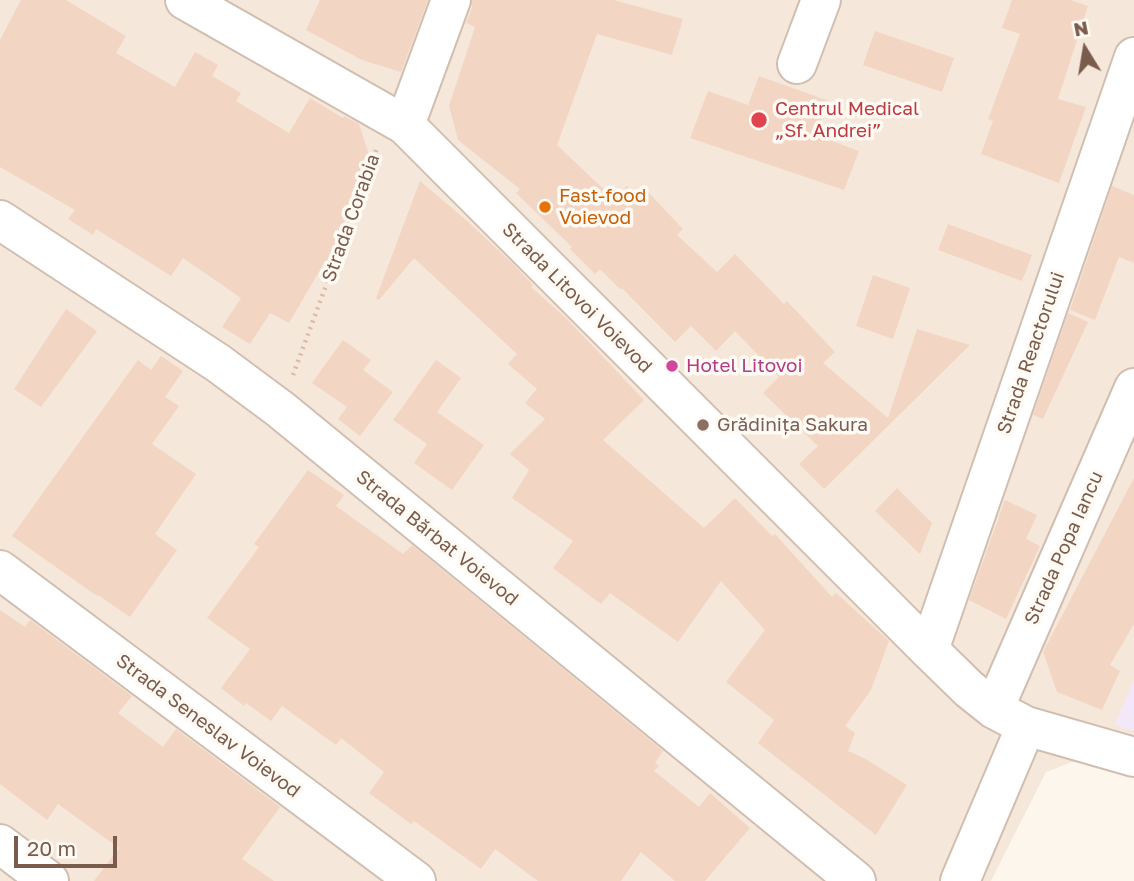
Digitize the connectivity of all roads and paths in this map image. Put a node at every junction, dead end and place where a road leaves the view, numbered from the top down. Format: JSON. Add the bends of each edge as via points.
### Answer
{"nodes":[{"id":1,"x":185,"y":0,"type":"edge"},
{"id":2,"x":451,"y":0,"type":"edge"},
{"id":3,"x":821,"y":0,"type":"edge"},
{"id":4,"x":1134,"y":57,"type":"edge"},
{"id":5,"x":797,"y":64,"type":"dead end"},
{"id":6,"x":405,"y":125,"type":"junction"},
{"id":7,"x":0,"y":220,"type":"edge"},
{"id":8,"x":1134,"y":388,"type":"edge"},
{"id":9,"x":280,"y":409,"type":"junction"},
{"id":10,"x":0,"y":570,"type":"edge"},
{"id":11,"x":929,"y":650,"type":"junction"},
{"id":12,"x":1010,"y":717,"type":"junction"},
{"id":13,"x":1134,"y":757,"type":"edge"},
{"id":14,"x":0,"y":844,"type":"edge"},
{"id":15,"x":49,"y":881,"type":"edge"},
{"id":16,"x":416,"y":881,"type":"edge"},
{"id":17,"x":856,"y":881,"type":"edge"},
{"id":18,"x":960,"y":881,"type":"edge"}],
"edges":[{"from":1,"to":6,"type":"street","name":"Strada Litovoi Voievod"},
{"from":2,"to":6,"type":"street"},
{"from":3,"to":5,"type":"street"},
{"from":4,"to":11,"type":"street","name":"Strada Reactorului"},
{"from":6,"to":9,"type":"path","name":"Strada Corabia","via":[[377,146]]},
{"from":6,"to":11,"type":"street","name":"Strada Litovoi Voievod"},
{"from":7,"to":9,"type":"street","name":"Strada Bărbat Voievod"},
{"from":8,"to":12,"type":"street","name":"Strada Popa Iancu"},
{"from":9,"to":17,"type":"street","name":"Strada Bărbat Voievod"},
{"from":10,"to":16,"type":"street","name":"Strada Seneslav Voievod"},
{"from":11,"to":12,"type":"street","name":"Strada Litovoi Voievod","via":[[969,689]]},
{"from":12,"to":13,"type":"street"},
{"from":12,"to":18,"type":"street","name":"Strada Popa Iancu"},
{"from":14,"to":15,"type":"street"}]}
